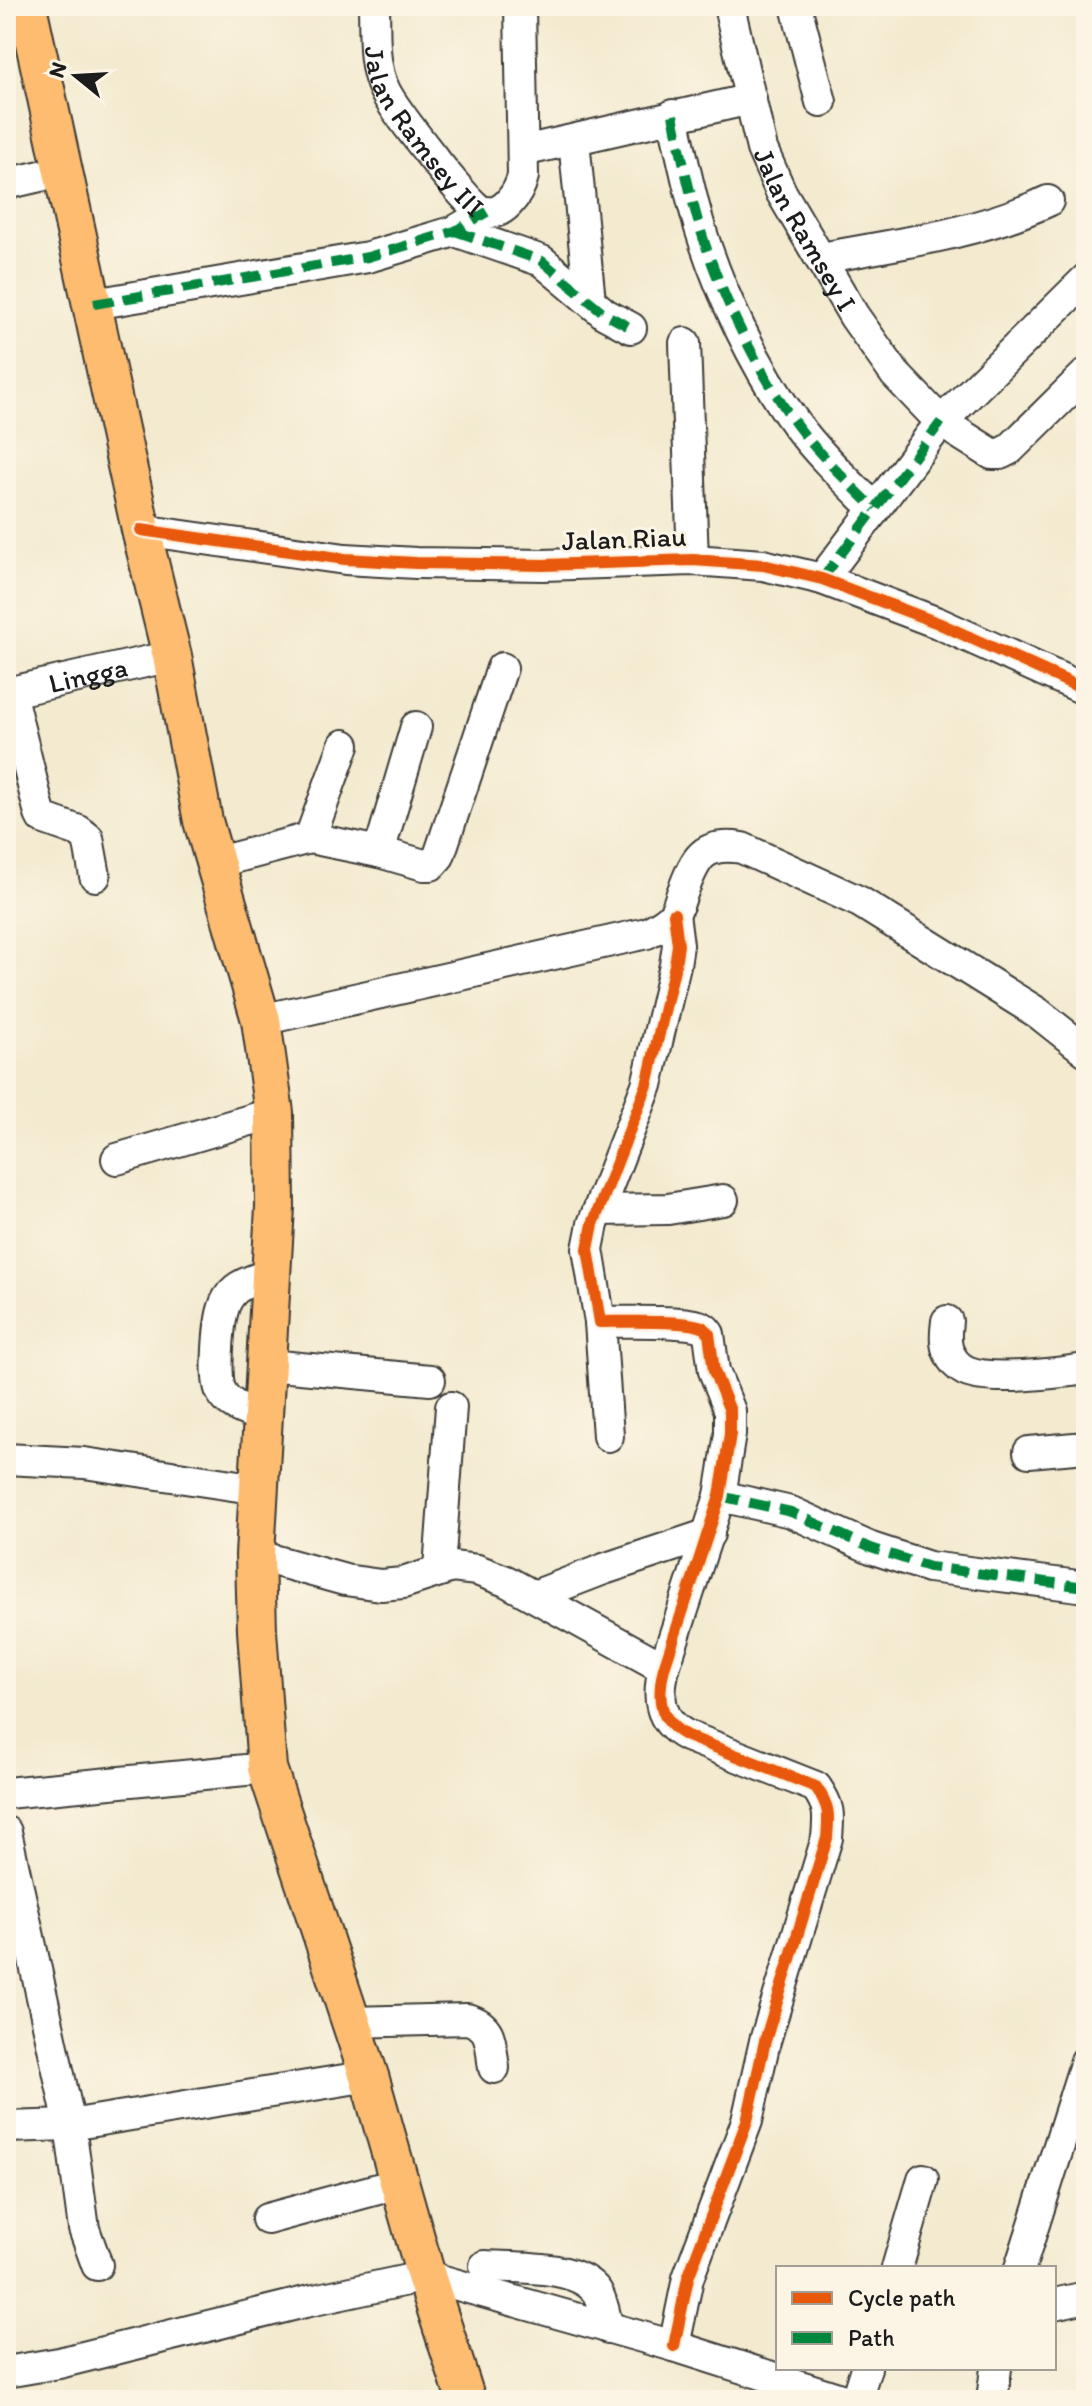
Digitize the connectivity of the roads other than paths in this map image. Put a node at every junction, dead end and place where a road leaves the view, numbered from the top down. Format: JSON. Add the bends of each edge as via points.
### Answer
{"nodes":[{"id":1,"x":27,"y":6,"type":"edge"},
{"id":2,"x":374,"y":6,"type":"edge"},
{"id":3,"x":520,"y":6,"type":"edge"},
{"id":4,"x":729,"y":6,"type":"edge"},
{"id":5,"x":796,"y":6,"type":"edge"},
{"id":6,"x":751,"y":99,"type":"junction"},
{"id":7,"x":821,"y":102,"type":"dead end"},
{"id":8,"x":673,"y":115,"type":"junction"},
{"id":9,"x":574,"y":141,"type":"junction"},
{"id":10,"x":523,"y":151,"type":"junction"},
{"id":11,"x":62,"y":171,"type":"junction"},
{"id":12,"x":6,"y":184,"type":"edge"},
{"id":13,"x":1048,"y":201,"type":"dead end"},
{"id":14,"x":487,"y":212,"type":"junction"},
{"id":15,"x":455,"y":231,"type":"junction"},
{"id":16,"x":820,"y":258,"type":"junction"},
{"id":17,"x":1086,"y":279,"type":"edge"},
{"id":18,"x":590,"y":301,"type":"junction"},
{"id":19,"x":94,"y":304,"type":"junction"},
{"id":20,"x":631,"y":328,"type":"dead end"},
{"id":21,"x":685,"y":343,"type":"dead end"},
{"id":22,"x":1086,"y":374,"type":"edge"},
{"id":23,"x":941,"y":422,"type":"junction"},
{"id":24,"x":875,"y":509,"type":"junction"},
{"id":25,"x":141,"y":530,"type":"junction"},
{"id":26,"x":693,"y":560,"type":"junction"},
{"id":27,"x":822,"y":579,"type":"junction"},
{"id":28,"x":172,"y":656,"type":"junction"},
{"id":29,"x":502,"y":668,"type":"dead end"},
{"id":30,"x":1086,"y":690,"type":"edge"},
{"id":31,"x":8,"y":693,"type":"edge"},
{"id":32,"x":416,"y":727,"type":"dead end"},
{"id":33,"x":344,"y":745,"type":"dead end"},
{"id":34,"x":310,"y":838,"type":"junction"},
{"id":35,"x":379,"y":852,"type":"junction"},
{"id":36,"x":214,"y":863,"type":"junction"},
{"id":37,"x":95,"y":876,"type":"dead end"},
{"id":38,"x":674,"y":914,"type":"junction"},
{"id":39,"x":261,"y":1020,"type":"junction"},
{"id":40,"x":1086,"y":1051,"type":"edge"},
{"id":41,"x":274,"y":1113,"type":"junction"},
{"id":42,"x":117,"y":1159,"type":"dead end"},
{"id":43,"x":723,"y":1200,"type":"dead end"},
{"id":44,"x":599,"y":1210,"type":"junction"},
{"id":45,"x":271,"y":1274,"type":"junction"},
{"id":46,"x":947,"y":1321,"type":"dead end"},
{"id":47,"x":600,"y":1322,"type":"junction"},
{"id":48,"x":268,"y":1365,"type":"junction"},
{"id":49,"x":1086,"y":1369,"type":"edge"},
{"id":50,"x":430,"y":1380,"type":"dead end"},
{"id":51,"x":451,"y":1407,"type":"dead end"},
{"id":52,"x":263,"y":1417,"type":"junction"},
{"id":53,"x":608,"y":1436,"type":"dead end"},
{"id":54,"x":1086,"y":1447,"type":"edge"},
{"id":55,"x":1029,"y":1452,"type":"dead end"},
{"id":56,"x":6,"y":1459,"type":"edge"},
{"id":57,"x":259,"y":1489,"type":"junction"},
{"id":58,"x":720,"y":1496,"type":"junction"},
{"id":59,"x":709,"y":1534,"type":"junction"},
{"id":60,"x":255,"y":1555,"type":"junction"},
{"id":61,"x":439,"y":1569,"type":"junction"},
{"id":62,"x":1086,"y":1587,"type":"edge"},
{"id":63,"x":534,"y":1596,"type":"junction"},
{"id":64,"x":664,"y":1668,"type":"junction"},
{"id":65,"x":267,"y":1768,"type":"junction"},
{"id":66,"x":6,"y":1793,"type":"edge"},
{"id":67,"x":6,"y":1832,"type":"edge"},
{"id":68,"x":351,"y":2022,"type":"junction"},
{"id":69,"x":1086,"y":2061,"type":"edge"},
{"id":70,"x":494,"y":2068,"type":"dead end"},
{"id":71,"x":369,"y":2076,"type":"junction"},
{"id":72,"x":8,"y":2121,"type":"edge"},
{"id":73,"x":70,"y":2125,"type":"junction"},
{"id":74,"x":923,"y":2179,"type":"dead end"},
{"id":75,"x":400,"y":2183,"type":"junction"},
{"id":76,"x":267,"y":2219,"type":"dead end"},
{"id":77,"x":97,"y":2265,"type":"dead end"},
{"id":78,"x":485,"y":2266,"type":"dead end"},
{"id":79,"x":898,"y":2266,"type":"edge"},
{"id":80,"x":1021,"y":2266,"type":"edge"},
{"id":81,"x":426,"y":2276,"type":"junction"},
{"id":82,"x":1086,"y":2297,"type":"edge"},
{"id":83,"x":1056,"y":2304,"type":"edge"},
{"id":84,"x":608,"y":2328,"type":"junction"},
{"id":85,"x":674,"y":2346,"type":"junction"},
{"id":86,"x":865,"y":2370,"type":"edge"},
{"id":87,"x":996,"y":2370,"type":"edge"},
{"id":88,"x":6,"y":2372,"type":"edge"},
{"id":89,"x":466,"y":2400,"type":"edge"},
{"id":90,"x":844,"y":2400,"type":"edge"},
{"id":91,"x":856,"y":2400,"type":"edge"},
{"id":92,"x":992,"y":2400,"type":"edge"}],
"edges":[{"from":1,"to":11,"type":"main road"},
{"from":2,"to":14,"type":"street","name":"Jalan Ramsey III","via":[[376,67],[385,92],[474,206]]},
{"from":3,"to":10,"type":"street","name":"Jalan Ramsey III"},
{"from":4,"to":6,"type":"street","name":"Jalan Ramsey I"},
{"from":5,"to":7,"type":"street"},
{"from":6,"to":8,"type":"street"},
{"from":6,"to":16,"type":"street","name":"Jalan Ramsey I","via":[[769,168]]},
{"from":8,"to":9,"type":"street"},
{"from":8,"to":24,"type":"street","via":[[700,228],[741,328],[797,425]]},
{"from":9,"to":10,"type":"street"},
{"from":9,"to":18,"type":"street"},
{"from":10,"to":14,"type":"street","name":"Jalan Ramsey III","via":[[517,193],[497,212]]},
{"from":11,"to":12,"type":"street"},
{"from":11,"to":19,"type":"main road"},
{"from":13,"to":16,"type":"street","via":[[988,225]]},
{"from":14,"to":15,"type":"street"},
{"from":15,"to":18,"type":"street","via":[[542,261]]},
{"from":15,"to":19,"type":"street","via":[[341,262]]},
{"from":16,"to":23,"type":"street","name":"Jalan Ramsey I","via":[[895,374]]},
{"from":17,"to":23,"type":"street"},
{"from":18,"to":20,"type":"street"},
{"from":19,"to":25,"type":"main road"},
{"from":21,"to":26,"type":"street"},
{"from":22,"to":23,"type":"street","name":"Jalan Ramsey I","via":[[1000,454]]},
{"from":23,"to":24,"type":"street"},
{"from":24,"to":27,"type":"street"},
{"from":25,"to":26,"type":"street","name":"Jalan Riau","via":[[345,559],[416,563]]},
{"from":25,"to":28,"type":"main road"},
{"from":26,"to":27,"type":"street","name":"Jalan Riau","via":[[763,565]]},
{"from":27,"to":30,"type":"street","name":"Jalan Riau","via":[[938,623]]},
{"from":28,"to":31,"type":"street","name":"Lingga"},
{"from":28,"to":36,"type":"main road"},
{"from":29,"to":35,"type":"street","via":[[437,860],[424,865]]},
{"from":31,"to":37,"type":"street","via":[[40,814],[88,838]]},
{"from":32,"to":35,"type":"street"},
{"from":33,"to":34,"type":"street"},
{"from":34,"to":35,"type":"street"},
{"from":34,"to":36,"type":"street"},
{"from":36,"to":39,"type":"main road"},
{"from":38,"to":39,"type":"street","via":[[661,926],[633,936]]},
{"from":38,"to":40,"type":"street","via":[[692,868],[705,851],[716,846],[742,848],[884,916],[1038,1013]]},
{"from":38,"to":44,"type":"street","via":[[675,965],[647,1085]]},
{"from":39,"to":41,"type":"main road"},
{"from":41,"to":42,"type":"street"},
{"from":41,"to":45,"type":"main road"},
{"from":43,"to":44,"type":"street","via":[[668,1209]]},
{"from":44,"to":47,"type":"street","via":[[588,1260]]},
{"from":45,"to":48,"type":"main road"},
{"from":45,"to":52,"type":"street","via":[[236,1289],[221,1318],[218,1383],[237,1407]]},
{"from":46,"to":49,"type":"street","via":[[949,1353],[965,1371],[1016,1375]]},
{"from":47,"to":53,"type":"street"},
{"from":47,"to":58,"type":"street","via":[[696,1326],[708,1332],[731,1421]]},
{"from":48,"to":50,"type":"street"},
{"from":48,"to":52,"type":"main road"},
{"from":51,"to":61,"type":"street"},
{"from":52,"to":57,"type":"main road"},
{"from":54,"to":55,"type":"street"},
{"from":56,"to":57,"type":"street","via":[[84,1463]]},
{"from":57,"to":60,"type":"main road"},
{"from":58,"to":59,"type":"street"},
{"from":58,"to":62,"type":"street","via":[[791,1512],[929,1567]]},
{"from":59,"to":63,"type":"street"},
{"from":59,"to":64,"type":"street"},
{"from":60,"to":61,"type":"street","via":[[369,1584],[403,1583]]},
{"from":60,"to":65,"type":"main road"},
{"from":61,"to":63,"type":"street","via":[[492,1574]]},
{"from":63,"to":64,"type":"street"},
{"from":64,"to":85,"type":"street","via":[[661,1709],[669,1724],[816,1787],[829,1815],[827,1838],[765,2041],[747,2121],[688,2278]]},
{"from":65,"to":66,"type":"street"},
{"from":65,"to":68,"type":"main road"},
{"from":67,"to":73,"type":"street"},
{"from":68,"to":70,"type":"street","via":[[478,2022],[487,2030]]},
{"from":68,"to":71,"type":"main road"},
{"from":69,"to":80,"type":"street"},
{"from":71,"to":73,"type":"street"},
{"from":71,"to":75,"type":"main road"},
{"from":72,"to":73,"type":"street"},
{"from":73,"to":77,"type":"street","via":[[84,2229]]},
{"from":74,"to":79,"type":"street"},
{"from":75,"to":76,"type":"street"},
{"from":75,"to":81,"type":"main road"},
{"from":78,"to":84,"type":"street","via":[[582,2278],[598,2293]]},
{"from":81,"to":84,"type":"street"},
{"from":81,"to":88,"type":"street"},
{"from":81,"to":89,"type":"main road"},
{"from":82,"to":83,"type":"street"},
{"from":84,"to":85,"type":"street"},
{"from":85,"to":90,"type":"street"},
{"from":86,"to":91,"type":"street"},
{"from":87,"to":92,"type":"street"}]}
